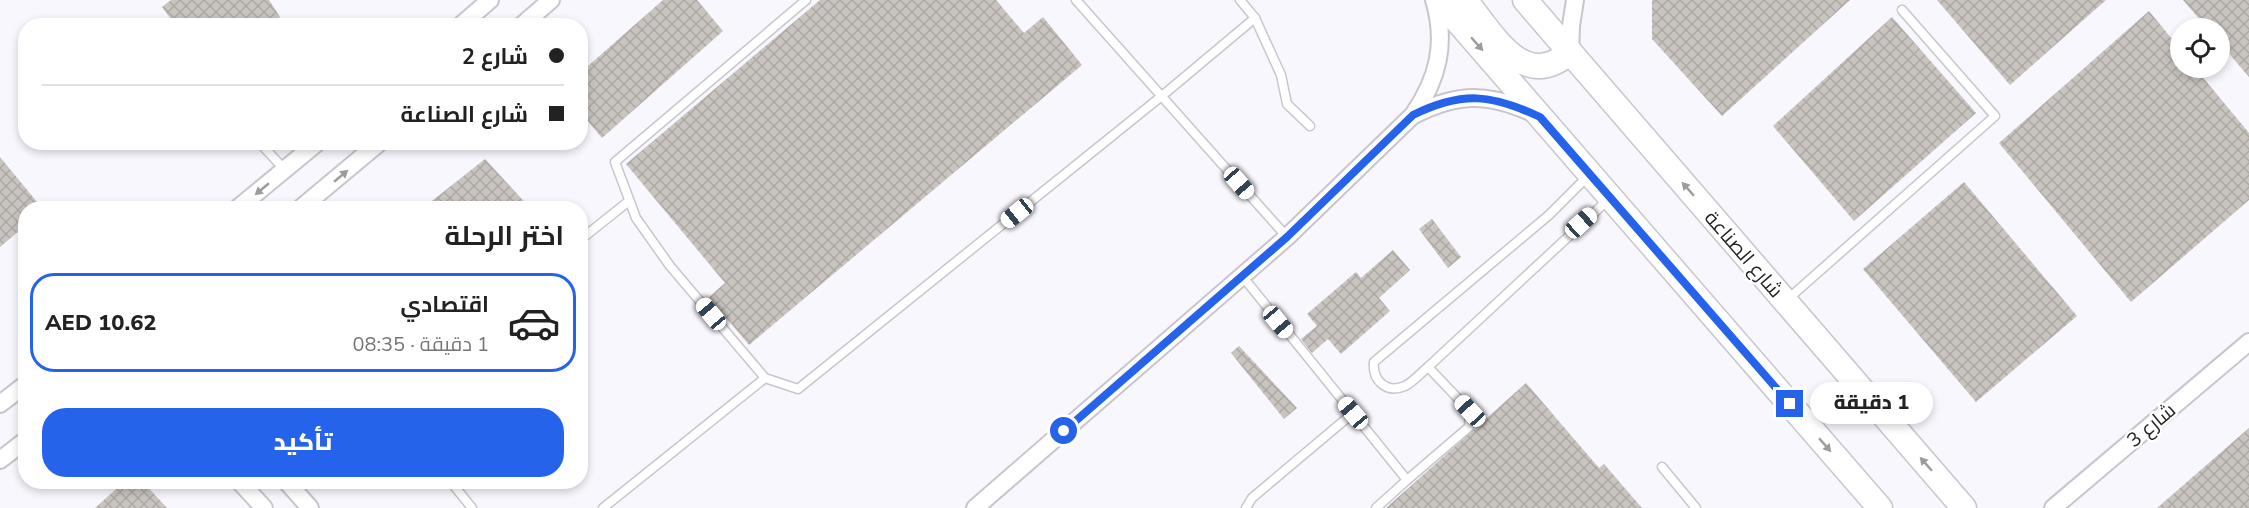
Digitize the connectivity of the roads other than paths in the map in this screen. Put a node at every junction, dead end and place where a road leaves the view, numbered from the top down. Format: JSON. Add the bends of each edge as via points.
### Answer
{"nodes":[{"id":1,"x":490,"y":0,"type":"edge"},
{"id":2,"x":551,"y":0,"type":"edge"},
{"id":3,"x":806,"y":0,"type":"edge"},
{"id":4,"x":1076,"y":0,"type":"edge"},
{"id":5,"x":1240,"y":0,"type":"edge"},
{"id":6,"x":1437,"y":0,"type":"edge"},
{"id":7,"x":1465,"y":0,"type":"edge"},
{"id":8,"x":1525,"y":0,"type":"edge"},
{"id":9,"x":1575,"y":0,"type":"edge"},
{"id":10,"x":1902,"y":9,"type":"dead end"},
{"id":11,"x":469,"y":18,"type":"edge"},
{"id":12,"x":530,"y":18,"type":"edge"},
{"id":13,"x":1255,"y":18,"type":"junction"},
{"id":14,"x":1570,"y":52,"type":"junction"},
{"id":15,"x":1163,"y":95,"type":"junction"},
{"id":16,"x":1413,"y":115,"type":"junction"},
{"id":17,"x":1540,"y":117,"type":"junction"},
{"id":18,"x":1310,"y":126,"type":"dead end"},
{"id":19,"x":266,"y":150,"type":"edge"},
{"id":20,"x":309,"y":150,"type":"edge"},
{"id":21,"x":371,"y":150,"type":"edge"},
{"id":22,"x":285,"y":170,"type":"junction"},
{"id":23,"x":1590,"y":175,"type":"junction"},
{"id":24,"x":1610,"y":197,"type":"junction"},
{"id":25,"x":247,"y":201,"type":"edge"},
{"id":26,"x":310,"y":201,"type":"edge"},
{"id":27,"x":629,"y":201,"type":"junction"},
{"id":28,"x":588,"y":234,"type":"edge"},
{"id":29,"x":1287,"y":237,"type":"junction"},
{"id":30,"x":1243,"y":276,"type":"junction"},
{"id":31,"x":1785,"y":301,"type":"junction"},
{"id":32,"x":2249,"y":342,"type":"edge"},
{"id":33,"x":1428,"y":367,"type":"junction"},
{"id":34,"x":765,"y":378,"type":"junction"},
{"id":35,"x":18,"y":390,"type":"edge"},
{"id":36,"x":0,"y":404,"type":"edge"},
{"id":37,"x":1353,"y":413,"type":"junction"},
{"id":38,"x":18,"y":446,"type":"edge"},
{"id":39,"x":0,"y":460,"type":"edge"},
{"id":40,"x":1662,"y":467,"type":"dead end"},
{"id":41,"x":1407,"y":480,"type":"junction"},
{"id":42,"x":246,"y":489,"type":"edge"},
{"id":43,"x":293,"y":489,"type":"edge"},
{"id":44,"x":457,"y":489,"type":"edge"},
{"id":45,"x":1966,"y":507,"type":"edge"},
{"id":46,"x":264,"y":508,"type":"edge"},
{"id":47,"x":310,"y":508,"type":"edge"},
{"id":48,"x":472,"y":508,"type":"edge"},
{"id":49,"x":603,"y":508,"type":"edge"},
{"id":50,"x":975,"y":508,"type":"edge"},
{"id":51,"x":1246,"y":508,"type":"edge"},
{"id":52,"x":1376,"y":508,"type":"edge"},
{"id":53,"x":1696,"y":508,"type":"edge"},
{"id":54,"x":1880,"y":508,"type":"edge"},
{"id":55,"x":2053,"y":508,"type":"edge"}],
"edges":[{"from":1,"to":11,"type":"street"},
{"from":2,"to":12,"type":"street"},
{"from":3,"to":27,"type":"lane","via":[[615,162]]},
{"from":4,"to":15,"type":"lane"},
{"from":5,"to":13,"type":"lane"},
{"from":6,"to":16,"type":"street","via":[[1441,43],[1437,69],[1428,93]]},
{"from":6,"to":17,"type":"street","one_way":true},
{"from":7,"to":14,"type":"street","via":[[1524,65],[1548,67]]},
{"from":8,"to":14,"type":"street","name":"شارع الصناعة"},
{"from":9,"to":14,"type":"street"},
{"from":10,"to":31,"type":"lane","via":[[1995,116]]},
{"from":13,"to":15,"type":"lane"},
{"from":13,"to":18,"type":"lane","via":[[1281,75],[1287,104]]},
{"from":31,"to":14,"type":"street","name":"شارع الصناعة","one_way":true},
{"from":15,"to":29,"type":"lane"},
{"from":15,"to":34,"type":"lane","via":[[798,389]]},
{"from":16,"to":17,"type":"street","via":[[1439,102],[1466,97],[1494,99]]},
{"from":16,"to":29,"type":"street"},
{"from":17,"to":23,"type":"street"},
{"from":19,"to":22,"type":"lane"},
{"from":20,"to":22,"type":"street"},
{"from":26,"to":21,"type":"street","one_way":true},
{"from":22,"to":25,"type":"street","one_way":true},
{"from":23,"to":24,"type":"street"},
{"from":23,"to":33,"type":"lane","via":[[1549,215],[1374,362],[1373,374],[1384,386],[1404,386]]},
{"from":24,"to":33,"type":"lane"},
{"from":24,"to":54,"type":"street","one_way":true},
{"from":27,"to":28,"type":"lane"},
{"from":27,"to":34,"type":"lane","via":[[636,218],[670,266]]},
{"from":29,"to":30,"type":"street"},
{"from":30,"to":37,"type":"lane"},
{"from":30,"to":50,"type":"street"},
{"from":45,"to":31,"type":"street","name":"شارع الصناعة","one_way":true},
{"from":32,"to":55,"type":"street","name":"شارع 3"},
{"from":33,"to":41,"type":"lane","via":[[1470,411],[1472,421]]},
{"from":34,"to":49,"type":"lane"},
{"from":35,"to":36,"type":"street"},
{"from":37,"to":41,"type":"lane"},
{"from":37,"to":51,"type":"lane","via":[[1252,498]]},
{"from":38,"to":39,"type":"street"},
{"from":40,"to":53,"type":"lane"},
{"from":41,"to":52,"type":"lane"},
{"from":42,"to":46,"type":"street"},
{"from":43,"to":47,"type":"street"},
{"from":44,"to":48,"type":"lane"}]}
